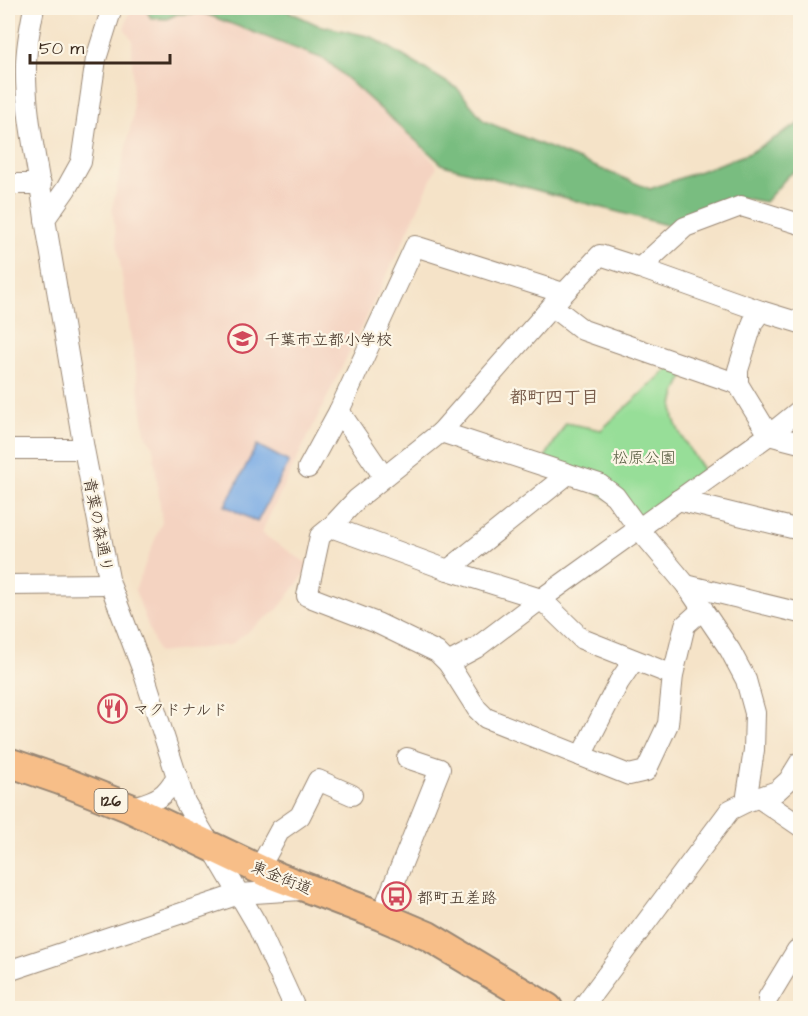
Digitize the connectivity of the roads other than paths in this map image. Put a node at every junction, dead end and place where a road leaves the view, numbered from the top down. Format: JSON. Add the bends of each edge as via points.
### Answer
{"nodes":[{"id":1,"x":34,"y":8,"type":"edge"},
{"id":2,"x":112,"y":8,"type":"edge"},
{"id":3,"x":17,"y":67,"type":"edge"},
{"id":4,"x":8,"y":184,"type":"edge"},
{"id":5,"x":41,"y":184,"type":"junction"},
{"id":6,"x":45,"y":219,"type":"junction"},
{"id":7,"x":801,"y":224,"type":"edge"},
{"id":8,"x":640,"y":268,"type":"junction"},
{"id":9,"x":557,"y":300,"type":"junction"},
{"id":10,"x":761,"y":311,"type":"junction"},
{"id":11,"x":801,"y":323,"type":"edge"},
{"id":12,"x":738,"y":384,"type":"junction"},
{"id":13,"x":801,"y":410,"type":"edge"},
{"id":14,"x":339,"y":411,"type":"junction"},
{"id":15,"x":441,"y":432,"type":"junction"},
{"id":16,"x":769,"y":435,"type":"junction"},
{"id":17,"x":801,"y":443,"type":"edge"},
{"id":18,"x":8,"y":449,"type":"edge"},
{"id":19,"x":84,"y":449,"type":"junction"},
{"id":20,"x":308,"y":468,"type":"dead end"},
{"id":21,"x":568,"y":474,"type":"junction"},
{"id":22,"x":384,"y":477,"type":"junction"},
{"id":23,"x":678,"y":500,"type":"junction"},
{"id":24,"x":331,"y":526,"type":"junction"},
{"id":25,"x":639,"y":529,"type":"junction"},
{"id":26,"x":801,"y":530,"type":"edge"},
{"id":27,"x":448,"y":570,"type":"junction"},
{"id":28,"x":110,"y":584,"type":"junction"},
{"id":29,"x":8,"y":585,"type":"edge"},
{"id":30,"x":686,"y":585,"type":"junction"},
{"id":31,"x":541,"y":600,"type":"junction"},
{"id":32,"x":703,"y":609,"type":"junction"},
{"id":33,"x":801,"y":613,"type":"edge"},
{"id":34,"x":634,"y":660,"type":"junction"},
{"id":35,"x":448,"y":663,"type":"junction"},
{"id":36,"x":673,"y":675,"type":"junction"},
{"id":37,"x":581,"y":756,"type":"junction"},
{"id":38,"x":407,"y":758,"type":"dead end"},
{"id":39,"x":8,"y":762,"type":"edge"},
{"id":40,"x":801,"y":762,"type":"edge"},
{"id":41,"x":177,"y":776,"type":"junction"},
{"id":42,"x":352,"y":795,"type":"dead end"},
{"id":43,"x":752,"y":800,"type":"junction"},
{"id":44,"x":130,"y":808,"type":"junction"},
{"id":45,"x":801,"y":826,"type":"edge"},
{"id":46,"x":212,"y":847,"type":"junction"},
{"id":47,"x":259,"y":869,"type":"junction"},
{"id":48,"x":280,"y":890,"type":"junction"},
{"id":49,"x":312,"y":890,"type":"junction"},
{"id":50,"x":239,"y":894,"type":"junction"},
{"id":51,"x":381,"y":915,"type":"junction"},
{"id":52,"x":256,"y":923,"type":"junction"},
{"id":53,"x":801,"y":949,"type":"edge"},
{"id":54,"x":8,"y":971,"type":"edge"},
{"id":55,"x":768,"y":998,"type":"dead end"},
{"id":56,"x":295,"y":1008,"type":"edge"},
{"id":57,"x":548,"y":1008,"type":"edge"},
{"id":58,"x":582,"y":1008,"type":"edge"}],
"edges":[{"from":1,"to":3,"type":"street","name":"青葉の森通り"},
{"from":2,"to":6,"type":"street","via":[[96,58],[81,162]]},
{"from":3,"to":5,"type":"street","name":"青葉の森通り"},
{"from":4,"to":5,"type":"street"},
{"from":5,"to":6,"type":"street","name":"青葉の森通り"},
{"from":6,"to":19,"type":"street","name":"青葉の森通り"},
{"from":7,"to":8,"type":"street","via":[[741,206],[685,226]]},
{"from":8,"to":9,"type":"street","via":[[600,255]]},
{"from":8,"to":10,"type":"street"},
{"from":9,"to":12,"type":"street","via":[[583,330]]},
{"from":9,"to":14,"type":"street","via":[[415,246]]},
{"from":9,"to":15,"type":"street"},
{"from":10,"to":11,"type":"street"},
{"from":10,"to":12,"type":"street","via":[[753,322],[738,370]]},
{"from":12,"to":16,"type":"street"},
{"from":13,"to":16,"type":"street"},
{"from":14,"to":20,"type":"street"},
{"from":14,"to":22,"type":"street"},
{"from":15,"to":21,"type":"street"},
{"from":15,"to":22,"type":"street"},
{"from":16,"to":17,"type":"street"},
{"from":16,"to":23,"type":"street"},
{"from":18,"to":19,"type":"street"},
{"from":19,"to":28,"type":"street","name":"青葉の森通り"},
{"from":21,"to":25,"type":"street","via":[[599,484],[615,496]]},
{"from":21,"to":27,"type":"street"},
{"from":22,"to":24,"type":"street"},
{"from":23,"to":25,"type":"street"},
{"from":23,"to":26,"type":"street"},
{"from":24,"to":27,"type":"street"},
{"from":24,"to":35,"type":"street","via":[[320,536],[307,596],[377,623],[437,652]]},
{"from":25,"to":30,"type":"street"},
{"from":25,"to":31,"type":"street"},
{"from":27,"to":31,"type":"street"},
{"from":28,"to":29,"type":"street"},
{"from":28,"to":41,"type":"street","name":"青葉の森通り"},
{"from":30,"to":32,"type":"street"},
{"from":30,"to":33,"type":"street"},
{"from":31,"to":34,"type":"street","via":[[582,639]]},
{"from":31,"to":35,"type":"street","via":[[477,648]]},
{"from":32,"to":36,"type":"street","via":[[685,626]]},
{"from":32,"to":43,"type":"street","via":[[746,680],[755,713]]},
{"from":34,"to":36,"type":"street"},
{"from":34,"to":37,"type":"street"},
{"from":35,"to":37,"type":"street","via":[[486,718]]},
{"from":36,"to":37,"type":"street","via":[[668,723],[646,771],[629,775]]},
{"from":38,"to":51,"type":"street","via":[[440,769]]},
{"from":39,"to":44,"type":"highway","name":"東金街道","number":"126"},
{"from":40,"to":43,"type":"street","via":[[777,791]]},
{"from":41,"to":44,"type":"street","via":[[159,798]]},
{"from":41,"to":46,"type":"street","name":"青葉の森通り","via":[[185,802]]},
{"from":42,"to":47,"type":"street","via":[[318,780],[300,816],[280,830]]},
{"from":43,"to":45,"type":"street"},
{"from":43,"to":58,"type":"street","via":[[730,810]]},
{"from":44,"to":46,"type":"highway","name":"東金街道","number":"126"},
{"from":46,"to":47,"type":"highway","name":"東金街道","number":"126"},
{"from":46,"to":50,"type":"street","name":"青葉の森通り"},
{"from":47,"to":49,"type":"highway","name":"東金街道","number":"126"},
{"from":48,"to":49,"type":"street"},
{"from":48,"to":50,"type":"street"},
{"from":48,"to":52,"type":"street","via":[[266,902]]},
{"from":49,"to":51,"type":"highway","name":"東金街道","number":"126"},
{"from":50,"to":52,"type":"street","name":"青葉の森通り"},
{"from":50,"to":54,"type":"street"},
{"from":51,"to":57,"type":"highway","name":"東金街道","number":"126","via":[[428,936]]},
{"from":52,"to":56,"type":"street","name":"青葉の森通り"},
{"from":53,"to":55,"type":"street"}]}
